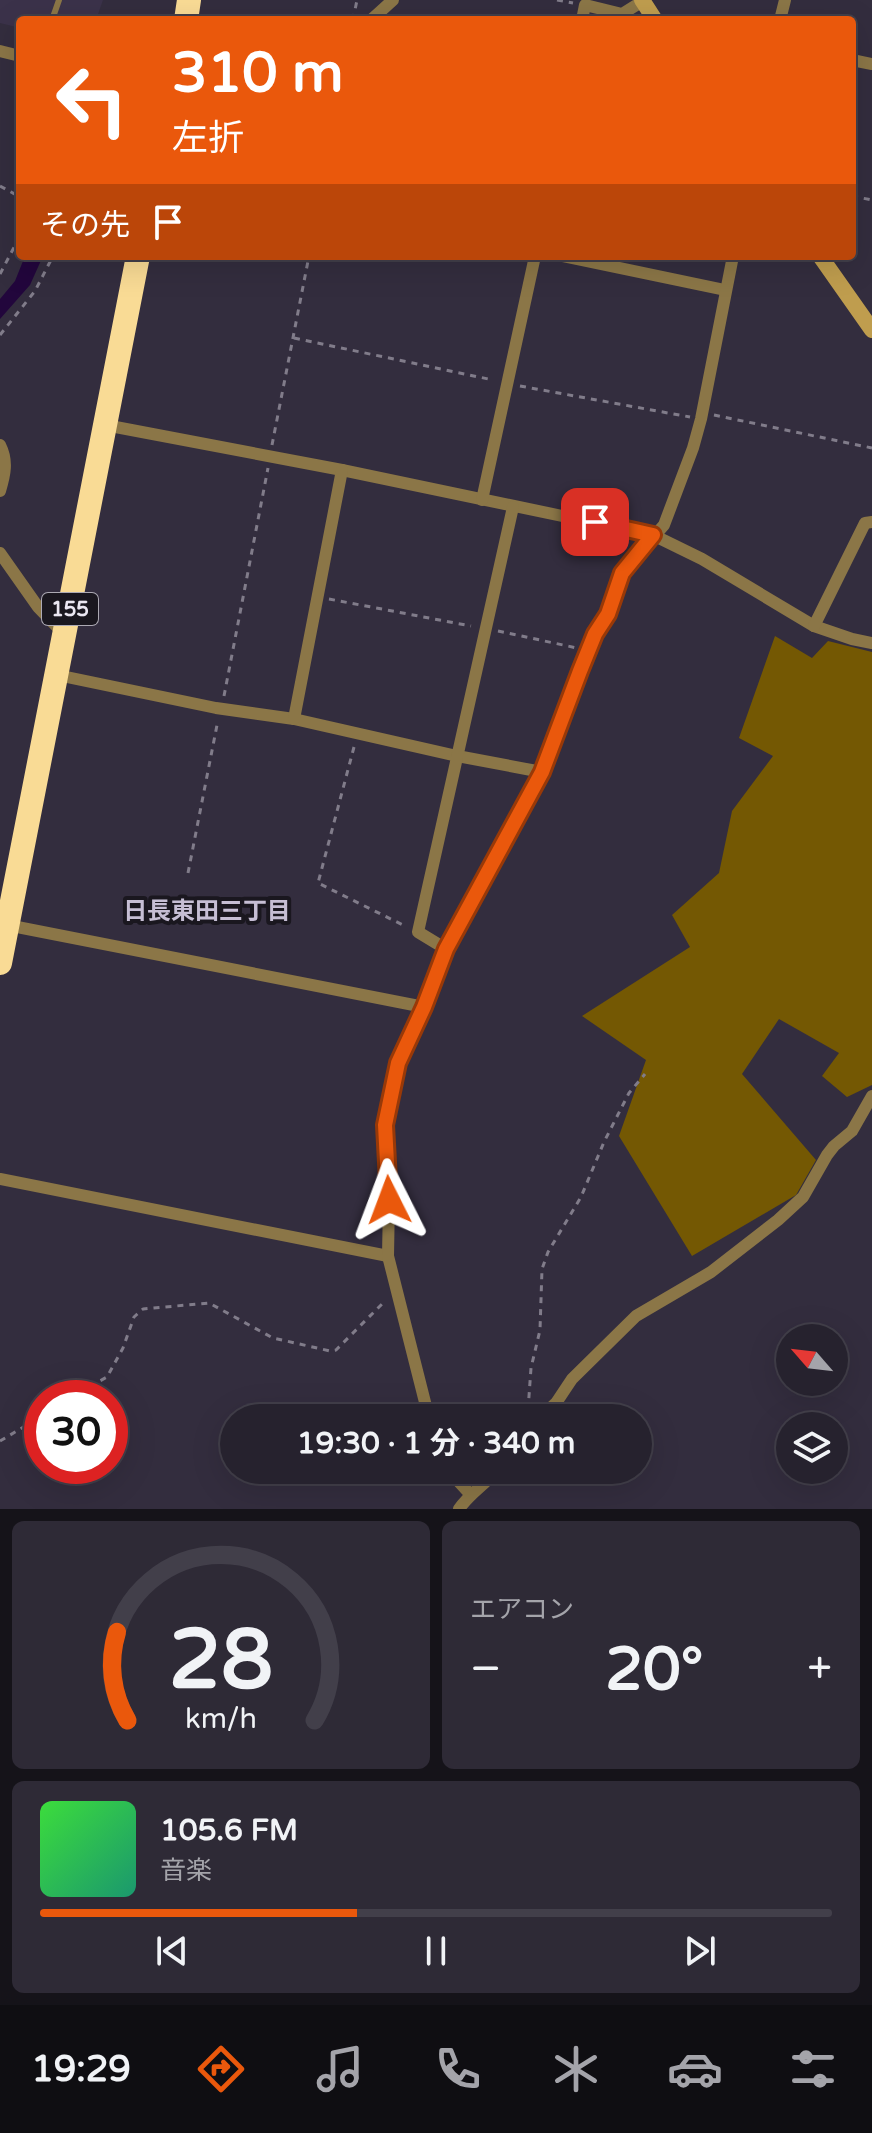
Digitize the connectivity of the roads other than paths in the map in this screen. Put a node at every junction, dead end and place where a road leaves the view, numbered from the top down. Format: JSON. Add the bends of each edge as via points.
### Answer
{"nodes":[{"id":1,"x":393,"y":0,"type":"edge"},
{"id":2,"x":643,"y":1,"type":"edge"},
{"id":3,"x":375,"y":16,"type":"edge"},
{"id":4,"x":583,"y":16,"type":"edge"},
{"id":5,"x":137,"y":260,"type":"edge"},
{"id":6,"x":534,"y":260,"type":"edge"},
{"id":7,"x":581,"y":260,"type":"edge"},
{"id":8,"x":732,"y":260,"type":"edge"},
{"id":9,"x":823,"y":260,"type":"edge"},
{"id":10,"x":725,"y":290,"type":"junction"},
{"id":11,"x":872,"y":330,"type":"edge"},
{"id":12,"x":105,"y":425,"type":"junction"},
{"id":13,"x":0,"y":445,"type":"edge"},
{"id":14,"x":342,"y":470,"type":"junction"},
{"id":15,"x":0,"y":491,"type":"edge"},
{"id":16,"x":482,"y":500,"type":"junction"},
{"id":17,"x":513,"y":507,"type":"junction"},
{"id":18,"x":872,"y":522,"type":"edge"},
{"id":19,"x":653,"y":535,"type":"junction"},
{"id":20,"x":0,"y":553,"type":"edge"},
{"id":21,"x":814,"y":626,"type":"junction"},
{"id":22,"x":65,"y":635,"type":"junction"},
{"id":23,"x":872,"y":643,"type":"edge"},
{"id":24,"x":57,"y":675,"type":"junction"},
{"id":25,"x":294,"y":719,"type":"junction"},
{"id":26,"x":457,"y":756,"type":"junction"},
{"id":27,"x":542,"y":772,"type":"junction"},
{"id":28,"x":7,"y":925,"type":"junction"},
{"id":29,"x":446,"y":949,"type":"junction"},
{"id":30,"x":0,"y":963,"type":"edge"},
{"id":31,"x":424,"y":1007,"type":"junction"},
{"id":32,"x":872,"y":1096,"type":"edge"},
{"id":33,"x":0,"y":1179,"type":"edge"},
{"id":34,"x":388,"y":1256,"type":"junction"},
{"id":35,"x":425,"y":1404,"type":"edge"},
{"id":36,"x":554,"y":1404,"type":"edge"},
{"id":37,"x":461,"y":1484,"type":"edge"},
{"id":38,"x":484,"y":1484,"type":"edge"},
{"id":39,"x":470,"y":1494,"type":"junction"},
{"id":40,"x":459,"y":1509,"type":"edge"}],
"edges":[{"from":1,"to":3,"type":"street"},
{"from":2,"to":4,"type":"street","via":[[622,14],[585,5]]},
{"from":5,"to":12,"type":"highway","number":"155"},
{"from":6,"to":16,"type":"street"},
{"from":7,"to":10,"type":"street"},
{"from":8,"to":10,"type":"street"},
{"from":9,"to":11,"type":"street"},
{"from":10,"to":19,"type":"street","via":[[693,448],[664,525]]},
{"from":12,"to":14,"type":"street"},
{"from":12,"to":22,"type":"highway","number":"155"},
{"from":13,"to":15,"type":"street","via":[[6,456]]},
{"from":14,"to":16,"type":"street"},
{"from":14,"to":25,"type":"street"},
{"from":16,"to":17,"type":"street"},
{"from":17,"to":19,"type":"street"},
{"from":17,"to":26,"type":"street"},
{"from":18,"to":21,"type":"street","via":[[865,523]]},
{"from":19,"to":21,"type":"street"},
{"from":19,"to":27,"type":"street","via":[[622,573]]},
{"from":20,"to":22,"type":"street"},
{"from":21,"to":23,"type":"street"},
{"from":22,"to":24,"type":"highway","number":"155"},
{"from":24,"to":25,"type":"street"},
{"from":24,"to":28,"type":"highway","number":"155"},
{"from":25,"to":26,"type":"street"},
{"from":26,"to":27,"type":"street"},
{"from":26,"to":29,"type":"street","via":[[418,932]]},
{"from":27,"to":29,"type":"street"},
{"from":28,"to":30,"type":"highway","number":"155"},
{"from":28,"to":31,"type":"street"},
{"from":29,"to":31,"type":"street"},
{"from":31,"to":34,"type":"street","via":[[398,1063],[385,1125]]},
{"from":32,"to":36,"type":"street","via":[[803,1197],[711,1272],[636,1316],[572,1379]]},
{"from":33,"to":34,"type":"street"},
{"from":34,"to":35,"type":"street"},
{"from":37,"to":39,"type":"street"},
{"from":38,"to":39,"type":"street"},
{"from":39,"to":40,"type":"street"}]}
